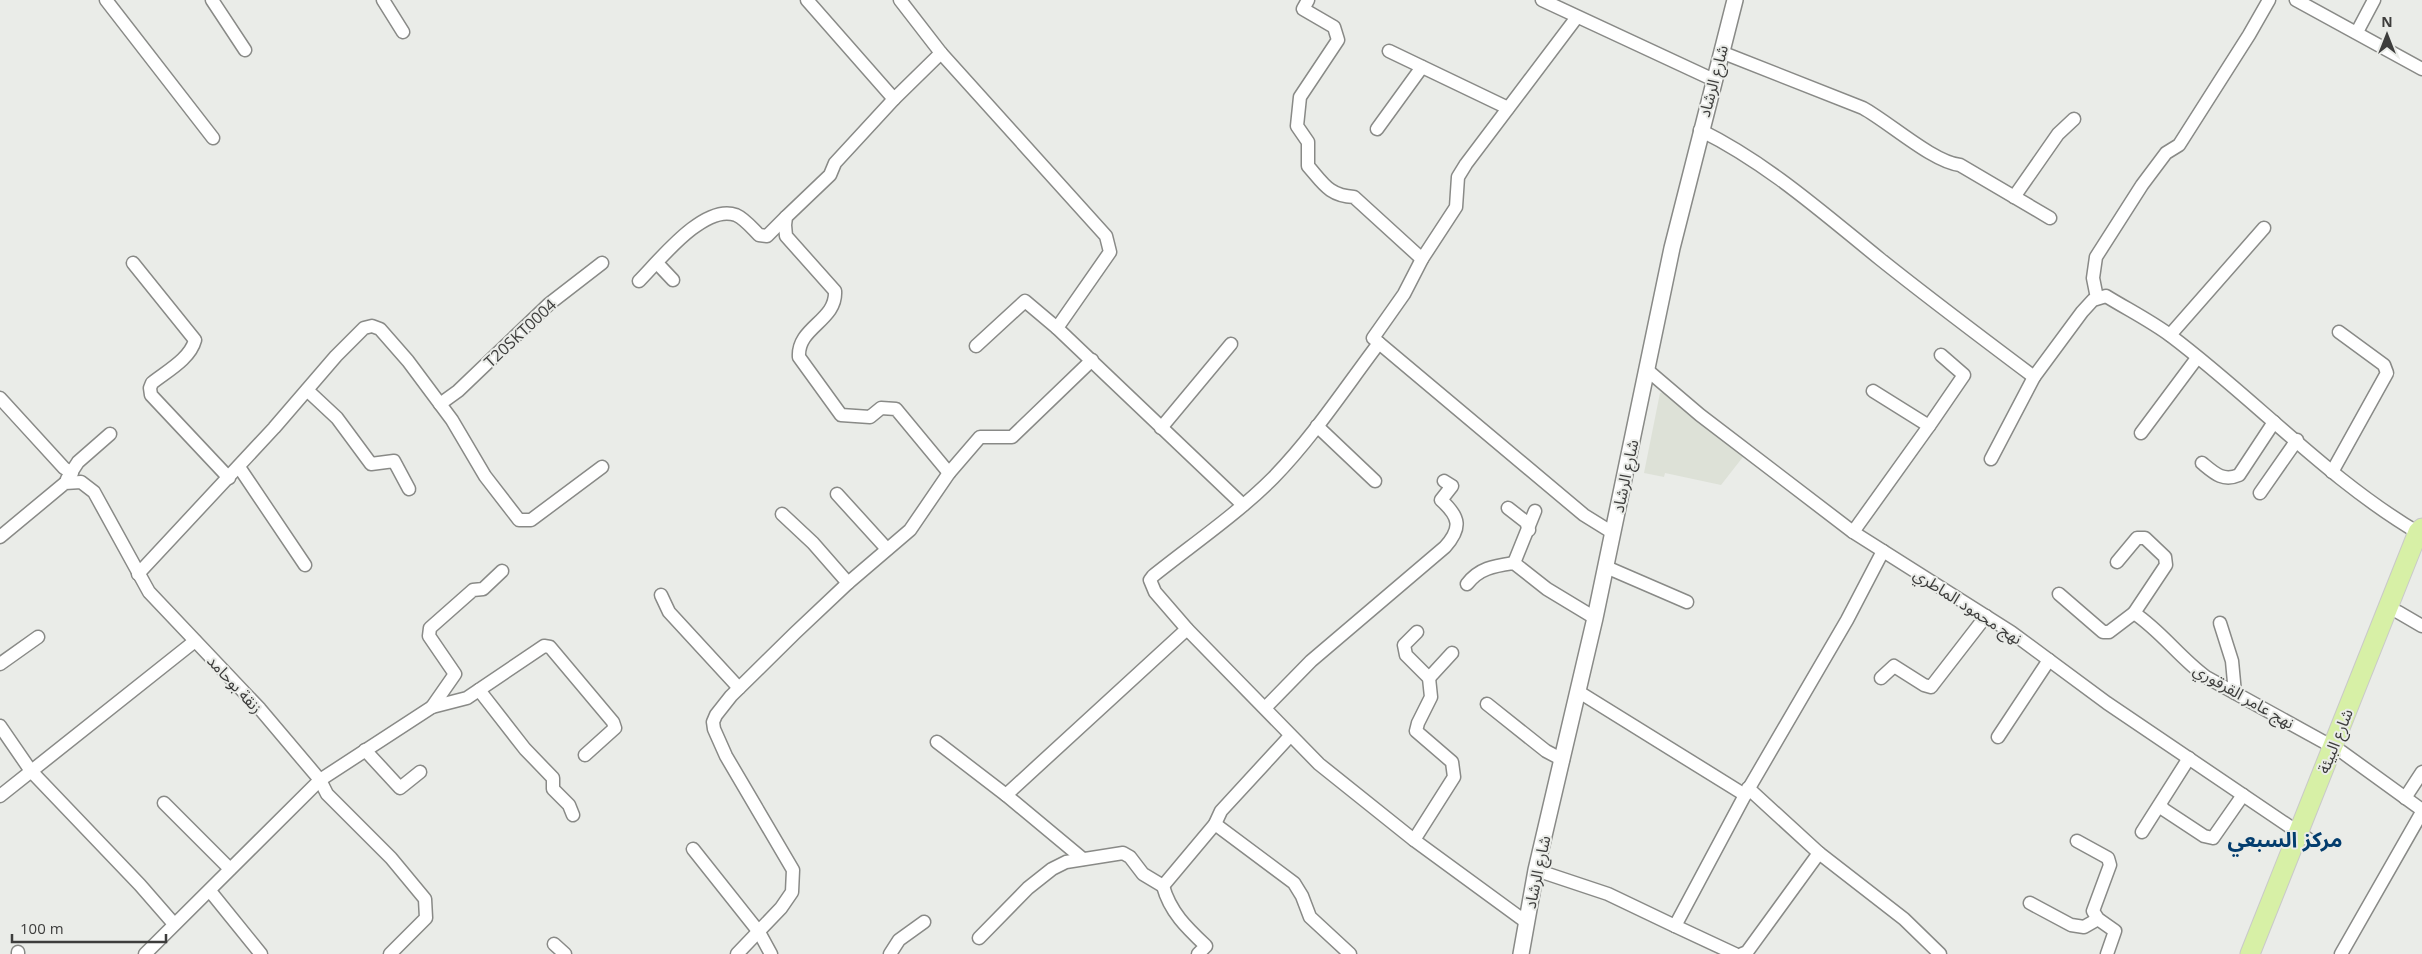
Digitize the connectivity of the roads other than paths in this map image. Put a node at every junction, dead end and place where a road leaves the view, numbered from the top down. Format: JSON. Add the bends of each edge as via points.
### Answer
{"nodes":[{"id":1,"x":106,"y":0,"type":"edge"},
{"id":2,"x":212,"y":0,"type":"edge"},
{"id":3,"x":383,"y":0,"type":"edge"},
{"id":4,"x":807,"y":0,"type":"edge"},
{"id":5,"x":900,"y":0,"type":"edge"},
{"id":6,"x":1308,"y":0,"type":"edge"},
{"id":7,"x":1542,"y":0,"type":"edge"},
{"id":8,"x":1735,"y":0,"type":"edge"},
{"id":9,"x":2269,"y":0,"type":"edge"},
{"id":10,"x":2296,"y":0,"type":"edge"},
{"id":11,"x":2374,"y":0,"type":"edge"},
{"id":12,"x":1577,"y":18,"type":"junction"},
{"id":13,"x":403,"y":32,"type":"dead end"},
{"id":14,"x":2357,"y":32,"type":"junction"},
{"id":15,"x":245,"y":50,"type":"dead end"},
{"id":16,"x":1389,"y":51,"type":"dead end"},
{"id":17,"x":1721,"y":52,"type":"junction"},
{"id":18,"x":941,"y":53,"type":"junction"},
{"id":19,"x":1422,"y":67,"type":"junction"},
{"id":20,"x":2422,"y":69,"type":"edge"},
{"id":21,"x":1714,"y":80,"type":"junction"},
{"id":22,"x":894,"y":99,"type":"junction"},
{"id":23,"x":1508,"y":108,"type":"junction"},
{"id":24,"x":2074,"y":119,"type":"dead end"},
{"id":25,"x":1377,"y":129,"type":"dead end"},
{"id":26,"x":1700,"y":130,"type":"junction"},
{"id":27,"x":213,"y":138,"type":"dead end"},
{"id":28,"x":2014,"y":197,"type":"junction"},
{"id":29,"x":786,"y":217,"type":"junction"},
{"id":30,"x":2050,"y":218,"type":"dead end"},
{"id":31,"x":2264,"y":228,"type":"dead end"},
{"id":32,"x":1422,"y":259,"type":"junction"},
{"id":33,"x":133,"y":263,"type":"dead end"},
{"id":34,"x":602,"y":264,"type":"dead end"},
{"id":35,"x":657,"y":264,"type":"junction"},
{"id":36,"x":673,"y":280,"type":"dead end"},
{"id":37,"x":639,"y":281,"type":"dead end"},
{"id":38,"x":2097,"y":298,"type":"junction"},
{"id":39,"x":1057,"y":328,"type":"junction"},
{"id":40,"x":2339,"y":332,"type":"dead end"},
{"id":41,"x":2170,"y":335,"type":"junction"},
{"id":42,"x":1379,"y":343,"type":"junction"},
{"id":43,"x":1231,"y":344,"type":"dead end"},
{"id":44,"x":976,"y":346,"type":"dead end"},
{"id":45,"x":1941,"y":355,"type":"dead end"},
{"id":46,"x":2197,"y":358,"type":"junction"},
{"id":47,"x":1092,"y":360,"type":"junction"},
{"id":48,"x":1646,"y":369,"type":"junction"},
{"id":49,"x":2034,"y":377,"type":"junction"},
{"id":50,"x":307,"y":390,"type":"junction"},
{"id":51,"x":1873,"y":391,"type":"dead end"},
{"id":52,"x":0,"y":398,"type":"edge"},
{"id":53,"x":440,"y":404,"type":"junction"},
{"id":54,"x":2274,"y":422,"type":"junction"},
{"id":55,"x":1317,"y":426,"type":"junction"},
{"id":56,"x":1929,"y":426,"type":"junction"},
{"id":57,"x":1161,"y":428,"type":"junction"},
{"id":58,"x":2140,"y":433,"type":"dead end"},
{"id":59,"x":110,"y":434,"type":"dead end"},
{"id":60,"x":2297,"y":440,"type":"junction"},
{"id":61,"x":1990,"y":459,"type":"dead end"},
{"id":62,"x":2202,"y":464,"type":"dead end"},
{"id":63,"x":602,"y":466,"type":"dead end"},
{"id":64,"x":239,"y":467,"type":"junction"},
{"id":65,"x":2332,"y":472,"type":"junction"},
{"id":66,"x":949,"y":473,"type":"junction"},
{"id":67,"x":74,"y":475,"type":"junction"},
{"id":68,"x":229,"y":478,"type":"junction"},
{"id":69,"x":1375,"y":481,"type":"dead end"},
{"id":70,"x":1444,"y":481,"type":"dead end"},
{"id":71,"x":409,"y":489,"type":"dead end"},
{"id":72,"x":2260,"y":493,"type":"dead end"},
{"id":73,"x":837,"y":494,"type":"dead end"},
{"id":74,"x":1243,"y":506,"type":"junction"},
{"id":75,"x":1508,"y":508,"type":"dead end"},
{"id":76,"x":1535,"y":511,"type":"dead end"},
{"id":77,"x":782,"y":514,"type":"dead end"},
{"id":78,"x":1529,"y":530,"type":"junction"},
{"id":79,"x":1853,"y":532,"type":"junction"},
{"id":80,"x":1613,"y":533,"type":"junction"},
{"id":81,"x":2421,"y":536,"type":"edge"},
{"id":82,"x":0,"y":537,"type":"edge"},
{"id":83,"x":887,"y":549,"type":"junction"},
{"id":84,"x":1883,"y":551,"type":"junction"},
{"id":85,"x":2117,"y":562,"type":"dead end"},
{"id":86,"x":1514,"y":563,"type":"junction"},
{"id":87,"x":305,"y":565,"type":"dead end"},
{"id":88,"x":1606,"y":567,"type":"junction"},
{"id":89,"x":502,"y":571,"type":"dead end"},
{"id":90,"x":138,"y":574,"type":"junction"},
{"id":91,"x":848,"y":582,"type":"junction"},
{"id":92,"x":1467,"y":584,"type":"dead end"},
{"id":93,"x":2059,"y":594,"type":"dead end"},
{"id":94,"x":662,"y":595,"type":"dead end"},
{"id":95,"x":1687,"y":602,"type":"dead end"},
{"id":96,"x":2398,"y":612,"type":"junction"},
{"id":97,"x":2134,"y":613,"type":"junction"},
{"id":98,"x":1986,"y":616,"type":"junction"},
{"id":99,"x":1595,"y":618,"type":"junction"},
{"id":100,"x":2220,"y":623,"type":"dead end"},
{"id":101,"x":2422,"y":626,"type":"edge"},
{"id":102,"x":1187,"y":629,"type":"junction"},
{"id":103,"x":1417,"y":632,"type":"dead end"},
{"id":104,"x":38,"y":636,"type":"dead end"},
{"id":105,"x":195,"y":641,"type":"junction"},
{"id":106,"x":1452,"y":653,"type":"dead end"},
{"id":107,"x":2049,"y":660,"type":"junction"},
{"id":108,"x":0,"y":664,"type":"edge"},
{"id":109,"x":1429,"y":678,"type":"junction"},
{"id":110,"x":1881,"y":678,"type":"dead end"},
{"id":111,"x":739,"y":688,"type":"junction"},
{"id":112,"x":479,"y":690,"type":"junction"},
{"id":113,"x":1579,"y":692,"type":"junction"},
{"id":114,"x":2234,"y":693,"type":"junction"},
{"id":115,"x":1487,"y":704,"type":"dead end"},
{"id":116,"x":432,"y":706,"type":"junction"},
{"id":117,"x":1265,"y":708,"type":"junction"},
{"id":118,"x":0,"y":726,"type":"edge"},
{"id":119,"x":1290,"y":736,"type":"junction"},
{"id":120,"x":1998,"y":737,"type":"dead end"},
{"id":121,"x":938,"y":742,"type":"dead end"},
{"id":122,"x":366,"y":750,"type":"junction"},
{"id":123,"x":2338,"y":750,"type":"junction"},
{"id":124,"x":585,"y":755,"type":"dead end"},
{"id":125,"x":2189,"y":758,"type":"junction"},
{"id":126,"x":1563,"y":760,"type":"junction"},
{"id":127,"x":31,"y":771,"type":"junction"},
{"id":128,"x":420,"y":772,"type":"dead end"},
{"id":129,"x":2422,"y":772,"type":"edge"},
{"id":130,"x":320,"y":780,"type":"junction"},
{"id":131,"x":1746,"y":791,"type":"junction"},
{"id":132,"x":1006,"y":795,"type":"junction"},
{"id":133,"x":2243,"y":795,"type":"junction"},
{"id":134,"x":0,"y":796,"type":"edge"},
{"id":135,"x":2405,"y":798,"type":"junction"},
{"id":136,"x":164,"y":803,"type":"dead end"},
{"id":137,"x":2161,"y":805,"type":"junction"},
{"id":138,"x":2422,"y":811,"type":"edge"},
{"id":139,"x":573,"y":815,"type":"dead end"},
{"id":140,"x":1215,"y":824,"type":"junction"},
{"id":141,"x":2142,"y":832,"type":"dead end"},
{"id":142,"x":2303,"y":836,"type":"junction"},
{"id":143,"x":1414,"y":840,"type":"junction"},
{"id":144,"x":2077,"y":841,"type":"dead end"},
{"id":145,"x":693,"y":849,"type":"dead end"},
{"id":146,"x":1819,"y":853,"type":"junction"},
{"id":147,"x":1083,"y":859,"type":"junction"},
{"id":148,"x":230,"y":869,"type":"junction"},
{"id":149,"x":1536,"y":870,"type":"junction"},
{"id":150,"x":1163,"y":886,"type":"junction"},
{"id":151,"x":210,"y":891,"type":"junction"},
{"id":152,"x":2030,"y":903,"type":"dead end"},
{"id":153,"x":2098,"y":919,"type":"junction"},
{"id":154,"x":924,"y":922,"type":"dead end"},
{"id":155,"x":1526,"y":922,"type":"junction"},
{"id":156,"x":174,"y":924,"type":"junction"},
{"id":157,"x":1675,"y":926,"type":"junction"},
{"id":158,"x":759,"y":932,"type":"junction"},
{"id":159,"x":979,"y":938,"type":"dead end"},
{"id":160,"x":554,"y":944,"type":"dead end"},
{"id":161,"x":1206,"y":951,"type":"edge"},
{"id":162,"x":145,"y":954,"type":"edge"},
{"id":163,"x":261,"y":954,"type":"edge"},
{"id":164,"x":390,"y":954,"type":"edge"},
{"id":165,"x":565,"y":954,"type":"edge"},
{"id":166,"x":737,"y":954,"type":"edge"},
{"id":167,"x":771,"y":954,"type":"edge"},
{"id":168,"x":890,"y":954,"type":"edge"},
{"id":169,"x":1350,"y":954,"type":"edge"},
{"id":170,"x":1521,"y":954,"type":"edge"},
{"id":171,"x":1735,"y":954,"type":"edge"},
{"id":172,"x":1742,"y":954,"type":"edge"},
{"id":173,"x":1940,"y":954,"type":"edge"},
{"id":174,"x":2108,"y":954,"type":"edge"},
{"id":175,"x":2250,"y":954,"type":"edge"},
{"id":176,"x":2262,"y":954,"type":"edge"},
{"id":177,"x":2341,"y":954,"type":"edge"}],
"edges":[{"from":1,"to":27,"type":"street"},
{"from":2,"to":15,"type":"street"},
{"from":3,"to":13,"type":"street"},
{"from":4,"to":22,"type":"street"},
{"from":5,"to":18,"type":"street"},
{"from":6,"to":32,"type":"street","via":[[1304,9],[1334,27],[1338,40],[1300,97],[1297,126],[1308,142],[1308,166],[1330,191],[1340,197],[1354,197]]},
{"from":7,"to":12,"type":"street"},
{"from":8,"to":17,"type":"street","name":"شارع الرشاد"},
{"from":9,"to":38,"type":"street","via":[[2179,145],[2161,159],[2104,243],[2094,268]]},
{"from":10,"to":14,"type":"street"},
{"from":11,"to":14,"type":"street"},
{"from":12,"to":21,"type":"street"},
{"from":12,"to":23,"type":"street"},
{"from":14,"to":20,"type":"street"},
{"from":16,"to":19,"type":"street"},
{"from":17,"to":21,"type":"street","name":"شارع الرشاد"},
{"from":17,"to":28,"type":"street","via":[[1863,108],[1883,118],[1947,164],[1960,165]]},
{"from":18,"to":22,"type":"street"},
{"from":18,"to":39,"type":"street","via":[[1106,236],[1110,252]]},
{"from":19,"to":23,"type":"street"},
{"from":19,"to":25,"type":"street"},
{"from":21,"to":26,"type":"street","name":"شارع الرشاد"},
{"from":22,"to":29,"type":"street","via":[[835,163],[830,175]]},
{"from":23,"to":32,"type":"street","via":[[1458,177],[1456,207]]},
{"from":24,"to":28,"type":"street","via":[[2058,134]]},
{"from":26,"to":48,"type":"street","name":"شارع الرشاد"},
{"from":26,"to":49,"type":"street","via":[[1737,149],[1774,174]]},
{"from":28,"to":30,"type":"street"},
{"from":29,"to":35,"type":"street","via":[[766,236],[758,235],[735,214],[723,213],[712,217],[676,241]]},
{"from":29,"to":66,"type":"street","via":[[786,236],[835,292],[833,309],[803,337],[798,347],[799,357],[806,368],[841,416],[870,417],[881,408],[896,409]]},
{"from":31,"to":41,"type":"street"},
{"from":32,"to":42,"type":"street","via":[[1404,294],[1373,338]]},
{"from":33,"to":68,"type":"street","via":[[195,340],[187,355],[152,383],[152,395]]},
{"from":34,"to":53,"type":"street","name":"T20SKT0004","via":[[549,304],[458,391]]},
{"from":35,"to":36,"type":"street"},
{"from":35,"to":37,"type":"street"},
{"from":38,"to":41,"type":"street","via":[[2106,296]]},
{"from":38,"to":49,"type":"street","via":[[2082,312]]},
{"from":39,"to":44,"type":"street","via":[[1026,301]]},
{"from":39,"to":47,"type":"street"},
{"from":40,"to":65,"type":"street","via":[[2384,365],[2387,373]]},
{"from":41,"to":46,"type":"street"},
{"from":42,"to":55,"type":"street"},
{"from":42,"to":80,"type":"street","via":[[1584,515]]},
{"from":43,"to":57,"type":"street"},
{"from":45,"to":56,"type":"street","via":[[1964,375]]},
{"from":46,"to":54,"type":"street"},
{"from":46,"to":58,"type":"street"},
{"from":47,"to":57,"type":"street"},
{"from":47,"to":66,"type":"street","via":[[1012,437],[980,437]]},
{"from":48,"to":79,"type":"street","name":"نهج محمود الماطري","via":[[1700,415]]},
{"from":48,"to":80,"type":"street","name":"شارع الرشاد"},
{"from":49,"to":61,"type":"street"},
{"from":50,"to":53,"type":"street","via":[[341,350],[364,328],[372,326],[380,329]]},
{"from":50,"to":64,"type":"street"},
{"from":50,"to":71,"type":"street","via":[[337,418],[371,464],[394,461]]},
{"from":51,"to":56,"type":"street"},
{"from":52,"to":67,"type":"street","name":"زنقة بوحامد"},
{"from":53,"to":63,"type":"street","via":[[484,476],[519,520],[531,520]]},
{"from":54,"to":60,"type":"street"},
{"from":54,"to":62,"type":"street","via":[[2239,475],[2229,479],[2218,476]]},
{"from":55,"to":69,"type":"street"},
{"from":55,"to":74,"type":"street","via":[[1273,478]]},
{"from":56,"to":79,"type":"street"},
{"from":57,"to":74,"type":"street"},
{"from":59,"to":67,"type":"street"},
{"from":60,"to":65,"type":"street"},
{"from":60,"to":72,"type":"street"},
{"from":64,"to":68,"type":"street"},
{"from":64,"to":87,"type":"street"},
{"from":65,"to":81,"type":"street"},
{"from":66,"to":83,"type":"street","via":[[910,530]]},
{"from":67,"to":82,"type":"street"},
{"from":67,"to":90,"type":"street","name":"زنقة بوحامد","via":[[94,492]]},
{"from":68,"to":90,"type":"street"},
{"from":70,"to":117,"type":"street","via":[[1452,486],[1440,500],[1453,511],[1457,524],[1455,535],[1311,661]]},
{"from":73,"to":83,"type":"street"},
{"from":74,"to":102,"type":"street","via":[[1150,580],[1154,592]]},
{"from":75,"to":78,"type":"street","via":[[1526,522]]},
{"from":76,"to":78,"type":"street"},
{"from":77,"to":91,"type":"street"},
{"from":78,"to":86,"type":"street"},
{"from":79,"to":84,"type":"street","name":"نهج محمود الماطري"},
{"from":80,"to":88,"type":"street","name":"شارع الرشاد"},
{"from":81,"to":96,"type":"main road","name":"شارع البيئة"},
{"from":81,"to":123,"type":"main road","name":"شارع البيئة"},
{"from":83,"to":91,"type":"street"},
{"from":84,"to":98,"type":"street","name":"نهج محمود الماطري"},
{"from":84,"to":131,"type":"street","via":[[1847,620]]},
{"from":85,"to":97,"type":"street","via":[[2137,538],[2145,538],[2165,557],[2166,565]]},
{"from":86,"to":92,"type":"street","via":[[1475,573]]},
{"from":86,"to":99,"type":"street","via":[[1547,589]]},
{"from":88,"to":95,"type":"street"},
{"from":88,"to":99,"type":"street","name":"شارع الرشاد"},
{"from":89,"to":116,"type":"street","via":[[483,589],[472,590],[430,628],[429,636],[455,674]]},
{"from":90,"to":105,"type":"street","name":"زنقة بوحامد","via":[[149,592]]},
{"from":91,"to":111,"type":"street"},
{"from":93,"to":97,"type":"street","via":[[2102,632],[2109,632]]},
{"from":94,"to":111,"type":"street","via":[[669,612]]},
{"from":96,"to":101,"type":"street"},
{"from":96,"to":123,"type":"main road","name":"شارع البيئة"},
{"from":97,"to":114,"type":"street","name":"نهج عامر القرقوري","via":[[2149,623],[2188,664]]},
{"from":98,"to":107,"type":"street","name":"نهج محمود الماطري"},
{"from":98,"to":110,"type":"street","via":[[1931,687],[1894,666]]},
{"from":99,"to":113,"type":"street","name":"شارع الرشاد"},
{"from":100,"to":114,"type":"street","via":[[2232,661]]},
{"from":102,"to":117,"type":"street"},
{"from":102,"to":132,"type":"street"},
{"from":103,"to":109,"type":"street","via":[[1404,645],[1406,655]]},
{"from":104,"to":108,"type":"street"},
{"from":105,"to":127,"type":"street"},
{"from":105,"to":130,"type":"street","name":"زنقة بوحامد","via":[[260,709]]},
{"from":106,"to":109,"type":"street"},
{"from":107,"to":120,"type":"street"},
{"from":107,"to":125,"type":"street","name":"نهج محمود الماطري","via":[[2100,699]]},
{"from":109,"to":143,"type":"street","via":[[1431,697],[1416,731],[1452,762],[1454,777]]},
{"from":111,"to":158,"type":"street","via":[[716,715],[714,729],[726,756],[793,870],[792,892]]},
{"from":112,"to":116,"type":"street","via":[[467,698]]},
{"from":112,"to":124,"type":"street","via":[[544,646],[550,647],[615,728]]},
{"from":112,"to":139,"type":"street","via":[[524,749],[553,778],[553,789],[569,805]]},
{"from":113,"to":126,"type":"street","name":"شارع الرشاد"},
{"from":113,"to":131,"type":"street"},
{"from":114,"to":123,"type":"street","name":"نهج عامر القرقوري"},
{"from":115,"to":126,"type":"street","via":[[1546,751]]},
{"from":116,"to":122,"type":"street"},
{"from":117,"to":119,"type":"street"},
{"from":118,"to":127,"type":"street"},
{"from":119,"to":140,"type":"street","via":[[1221,811]]},
{"from":119,"to":143,"type":"street","via":[[1319,764]]},
{"from":121,"to":132,"type":"street"},
{"from":122,"to":128,"type":"street","via":[[400,788]]},
{"from":122,"to":130,"type":"street"},
{"from":123,"to":135,"type":"street","name":"نهج عامر القرقوري"},
{"from":123,"to":142,"type":"main road","name":"شارع البيئة"},
{"from":125,"to":133,"type":"street","name":"نهج محمود الماطري"},
{"from":125,"to":137,"type":"street"},
{"from":126,"to":149,"type":"street","name":"شارع الرشاد"},
{"from":127,"to":134,"type":"street"},
{"from":127,"to":156,"type":"street"},
{"from":129,"to":135,"type":"street"},
{"from":130,"to":148,"type":"street"},
{"from":130,"to":164,"type":"street","name":"زنقة بوحامد","via":[[327,794],[391,858],[424,899],[426,918]]},
{"from":131,"to":146,"type":"street"},
{"from":131,"to":157,"type":"street"},
{"from":132,"to":147,"type":"street"},
{"from":133,"to":137,"type":"street","via":[[2212,838],[2162,809]]},
{"from":133,"to":142,"type":"street","name":"نهج محمود الماطري"},
{"from":135,"to":138,"type":"street","name":"نهج عامر القرقوري"},
{"from":136,"to":148,"type":"street"},
{"from":137,"to":141,"type":"street"},
{"from":138,"to":177,"type":"street"},
{"from":140,"to":150,"type":"street"},
{"from":140,"to":169,"type":"street","via":[[1294,883],[1310,918]]},
{"from":142,"to":175,"type":"main road","name":"شارع البيئة"},
{"from":142,"to":176,"type":"main road","name":"شارع البيئة"},
{"from":143,"to":155,"type":"street"},
{"from":144,"to":153,"type":"street","via":[[2108,858],[2110,865],[2093,911]]},
{"from":145,"to":158,"type":"street"},
{"from":146,"to":172,"type":"street","via":[[1747,952]]},
{"from":146,"to":173,"type":"street","via":[[1904,919]]},
{"from":147,"to":150,"type":"street","via":[[1123,853],[1143,874]]},
{"from":147,"to":159,"type":"street","via":[[1066,862],[1039,878]]},
{"from":148,"to":151,"type":"street"},
{"from":149,"to":155,"type":"street","name":"شارع الرشاد"},
{"from":149,"to":157,"type":"street","via":[[1608,894]]},
{"from":150,"to":161,"type":"street","via":[[1169,906]]},
{"from":151,"to":156,"type":"street"},
{"from":151,"to":163,"type":"street"},
{"from":152,"to":153,"type":"street","via":[[2071,925],[2084,927]]},
{"from":153,"to":174,"type":"street","via":[[2115,932]]},
{"from":154,"to":168,"type":"street","via":[[899,940]]},
{"from":155,"to":170,"type":"street","name":"شارع الرشاد"},
{"from":156,"to":162,"type":"street"},
{"from":157,"to":171,"type":"street"},
{"from":158,"to":166,"type":"street"},
{"from":158,"to":167,"type":"street"},
{"from":160,"to":165,"type":"street"}]}
